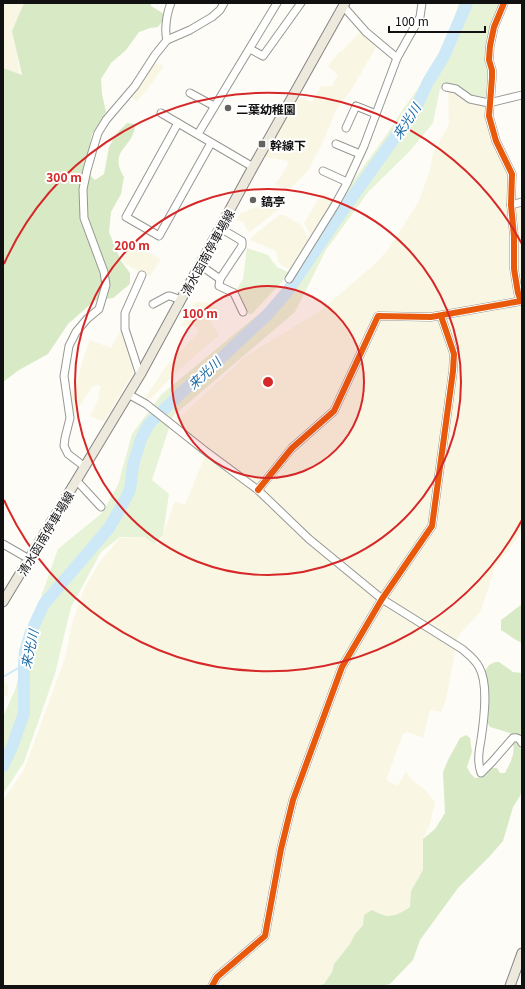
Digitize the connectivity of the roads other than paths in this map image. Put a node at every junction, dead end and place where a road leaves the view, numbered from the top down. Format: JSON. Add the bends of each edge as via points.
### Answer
{"nodes":[{"id":1,"x":171,"y":3,"type":"edge"},
{"id":2,"x":224,"y":3,"type":"edge"},
{"id":3,"x":278,"y":3,"type":"edge"},
{"id":4,"x":301,"y":3,"type":"edge"},
{"id":5,"x":422,"y":3,"type":"edge"},
{"id":6,"x":504,"y":3,"type":"edge"},
{"id":7,"x":344,"y":5,"type":"edge"},
{"id":8,"x":167,"y":40,"type":"junction"},
{"id":9,"x":250,"y":48,"type":"junction"},
{"id":10,"x":397,"y":58,"type":"junction"},
{"id":11,"x":446,"y":87,"type":"dead end"},
{"id":12,"x":190,"y":93,"type":"dead end"},
{"id":13,"x":522,"y":95,"type":"edge"},
{"id":14,"x":489,"y":102,"type":"junction"},
{"id":15,"x":214,"y":106,"type":"junction"},
{"id":16,"x":160,"y":113,"type":"dead end"},
{"id":17,"x":376,"y":114,"type":"junction"},
{"id":18,"x":178,"y":123,"type":"junction"},
{"id":19,"x":346,"y":128,"type":"dead end"},
{"id":20,"x":198,"y":134,"type":"junction"},
{"id":21,"x":211,"y":143,"type":"junction"},
{"id":22,"x":336,"y":144,"type":"dead end"},
{"id":23,"x":360,"y":154,"type":"junction"},
{"id":24,"x":253,"y":166,"type":"junction"},
{"id":25,"x":323,"y":170,"type":"dead end"},
{"id":26,"x":347,"y":182,"type":"junction"},
{"id":27,"x":522,"y":202,"type":"edge"},
{"id":28,"x":511,"y":205,"type":"junction"},
{"id":29,"x":220,"y":228,"type":"junction"},
{"id":30,"x":200,"y":265,"type":"junction"},
{"id":31,"x":142,"y":275,"type":"dead end"},
{"id":32,"x":220,"y":279,"type":"junction"},
{"id":33,"x":289,"y":279,"type":"dead end"},
{"id":34,"x":181,"y":300,"type":"junction"},
{"id":35,"x":153,"y":304,"type":"dead end"},
{"id":36,"x":243,"y":312,"type":"dead end"},
{"id":37,"x":441,"y":316,"type":"junction"},
{"id":38,"x":140,"y":374,"type":"junction"},
{"id":39,"x":128,"y":394,"type":"junction"},
{"id":40,"x":85,"y":467,"type":"junction"},
{"id":41,"x":77,"y":481,"type":"junction"},
{"id":42,"x":258,"y":490,"type":"junction"},
{"id":43,"x":101,"y":507,"type":"dead end"},
{"id":44,"x":3,"y":544,"type":"edge"},
{"id":45,"x":29,"y":559,"type":"junction"},
{"id":46,"x":382,"y":599,"type":"junction"},
{"id":47,"x":3,"y":602,"type":"edge"},
{"id":48,"x":522,"y":743,"type":"edge"},
{"id":49,"x":522,"y":953,"type":"edge"},
{"id":50,"x":212,"y":986,"type":"edge"},
{"id":51,"x":510,"y":986,"type":"edge"}],
"edges":[{"from":1,"to":8,"type":"street"},
{"from":2,"to":8,"type":"street","via":[[212,17]]},
{"from":3,"to":9,"type":"street"},
{"from":4,"to":9,"type":"street","via":[[263,56]]},
{"from":5,"to":10,"type":"street","via":[[418,21]]},
{"from":6,"to":14,"type":"street","via":[[494,27],[490,46],[492,78]]},
{"from":7,"to":10,"type":"street","via":[[366,32]]},
{"from":7,"to":24,"type":"main road","name":"清水函南停車場線"},
{"from":8,"to":40,"type":"street","via":[[154,55],[135,86],[106,120],[98,133],[86,170],[83,189],[84,218],[104,272],[106,285],[99,309],[76,332],[69,346],[64,376],[70,418],[64,446],[68,454]]},
{"from":9,"to":15,"type":"street"},
{"from":10,"to":17,"type":"street"},
{"from":11,"to":14,"type":"street","via":[[456,89],[470,99]]},
{"from":12,"to":15,"type":"street"},
{"from":13,"to":14,"type":"street"},
{"from":14,"to":28,"type":"street","via":[[489,116],[496,141],[512,174]]},
{"from":15,"to":20,"type":"street"},
{"from":16,"to":18,"type":"street"},
{"from":17,"to":19,"type":"street","via":[[356,106]]},
{"from":17,"to":23,"type":"street"},
{"from":18,"to":20,"type":"street"},
{"from":18,"to":21,"type":"street","via":[[126,217],[159,236]]},
{"from":20,"to":21,"type":"street"},
{"from":21,"to":24,"type":"street"},
{"from":22,"to":23,"type":"street"},
{"from":23,"to":26,"type":"street"},
{"from":24,"to":29,"type":"main road","name":"清水函南停車場線"},
{"from":25,"to":26,"type":"street"},
{"from":26,"to":33,"type":"street"},
{"from":27,"to":28,"type":"street"},
{"from":28,"to":37,"type":"street","via":[[514,269],[521,301]]},
{"from":29,"to":30,"type":"main road","name":"清水函南停車場線"},
{"from":29,"to":32,"type":"street","via":[[242,241],[242,246]]},
{"from":30,"to":32,"type":"street"},
{"from":30,"to":34,"type":"main road","name":"清水函南停車場線"},
{"from":31,"to":38,"type":"street","via":[[125,313],[125,329]]},
{"from":32,"to":36,"type":"street","via":[[219,286],[234,293]]},
{"from":34,"to":35,"type":"street","via":[[168,296]]},
{"from":34,"to":38,"type":"main road","name":"清水函南停車場線"},
{"from":37,"to":42,"type":"street","via":[[378,316],[334,411],[292,448]]},
{"from":37,"to":46,"type":"street","via":[[454,354],[432,526]]},
{"from":38,"to":39,"type":"main road","name":"清水函南停車場線"},
{"from":39,"to":40,"type":"main road","name":"清水函南停車場線"},
{"from":39,"to":42,"type":"street","via":[[146,404]]},
{"from":40,"to":41,"type":"main road","name":"清水函南停車場線"},
{"from":41,"to":43,"type":"street"},
{"from":41,"to":45,"type":"main road","name":"清水函南停車場線"},
{"from":42,"to":46,"type":"street","via":[[309,539]]},
{"from":44,"to":45,"type":"street"},
{"from":45,"to":47,"type":"main road","name":"清水函南停車場線"},
{"from":46,"to":48,"type":"street","via":[[462,649],[479,666],[484,694],[478,762],[481,773],[513,738],[520,739]]},
{"from":46,"to":50,"type":"street","via":[[342,667],[293,800],[265,936],[217,977]]},
{"from":49,"to":51,"type":"main road"}]}
